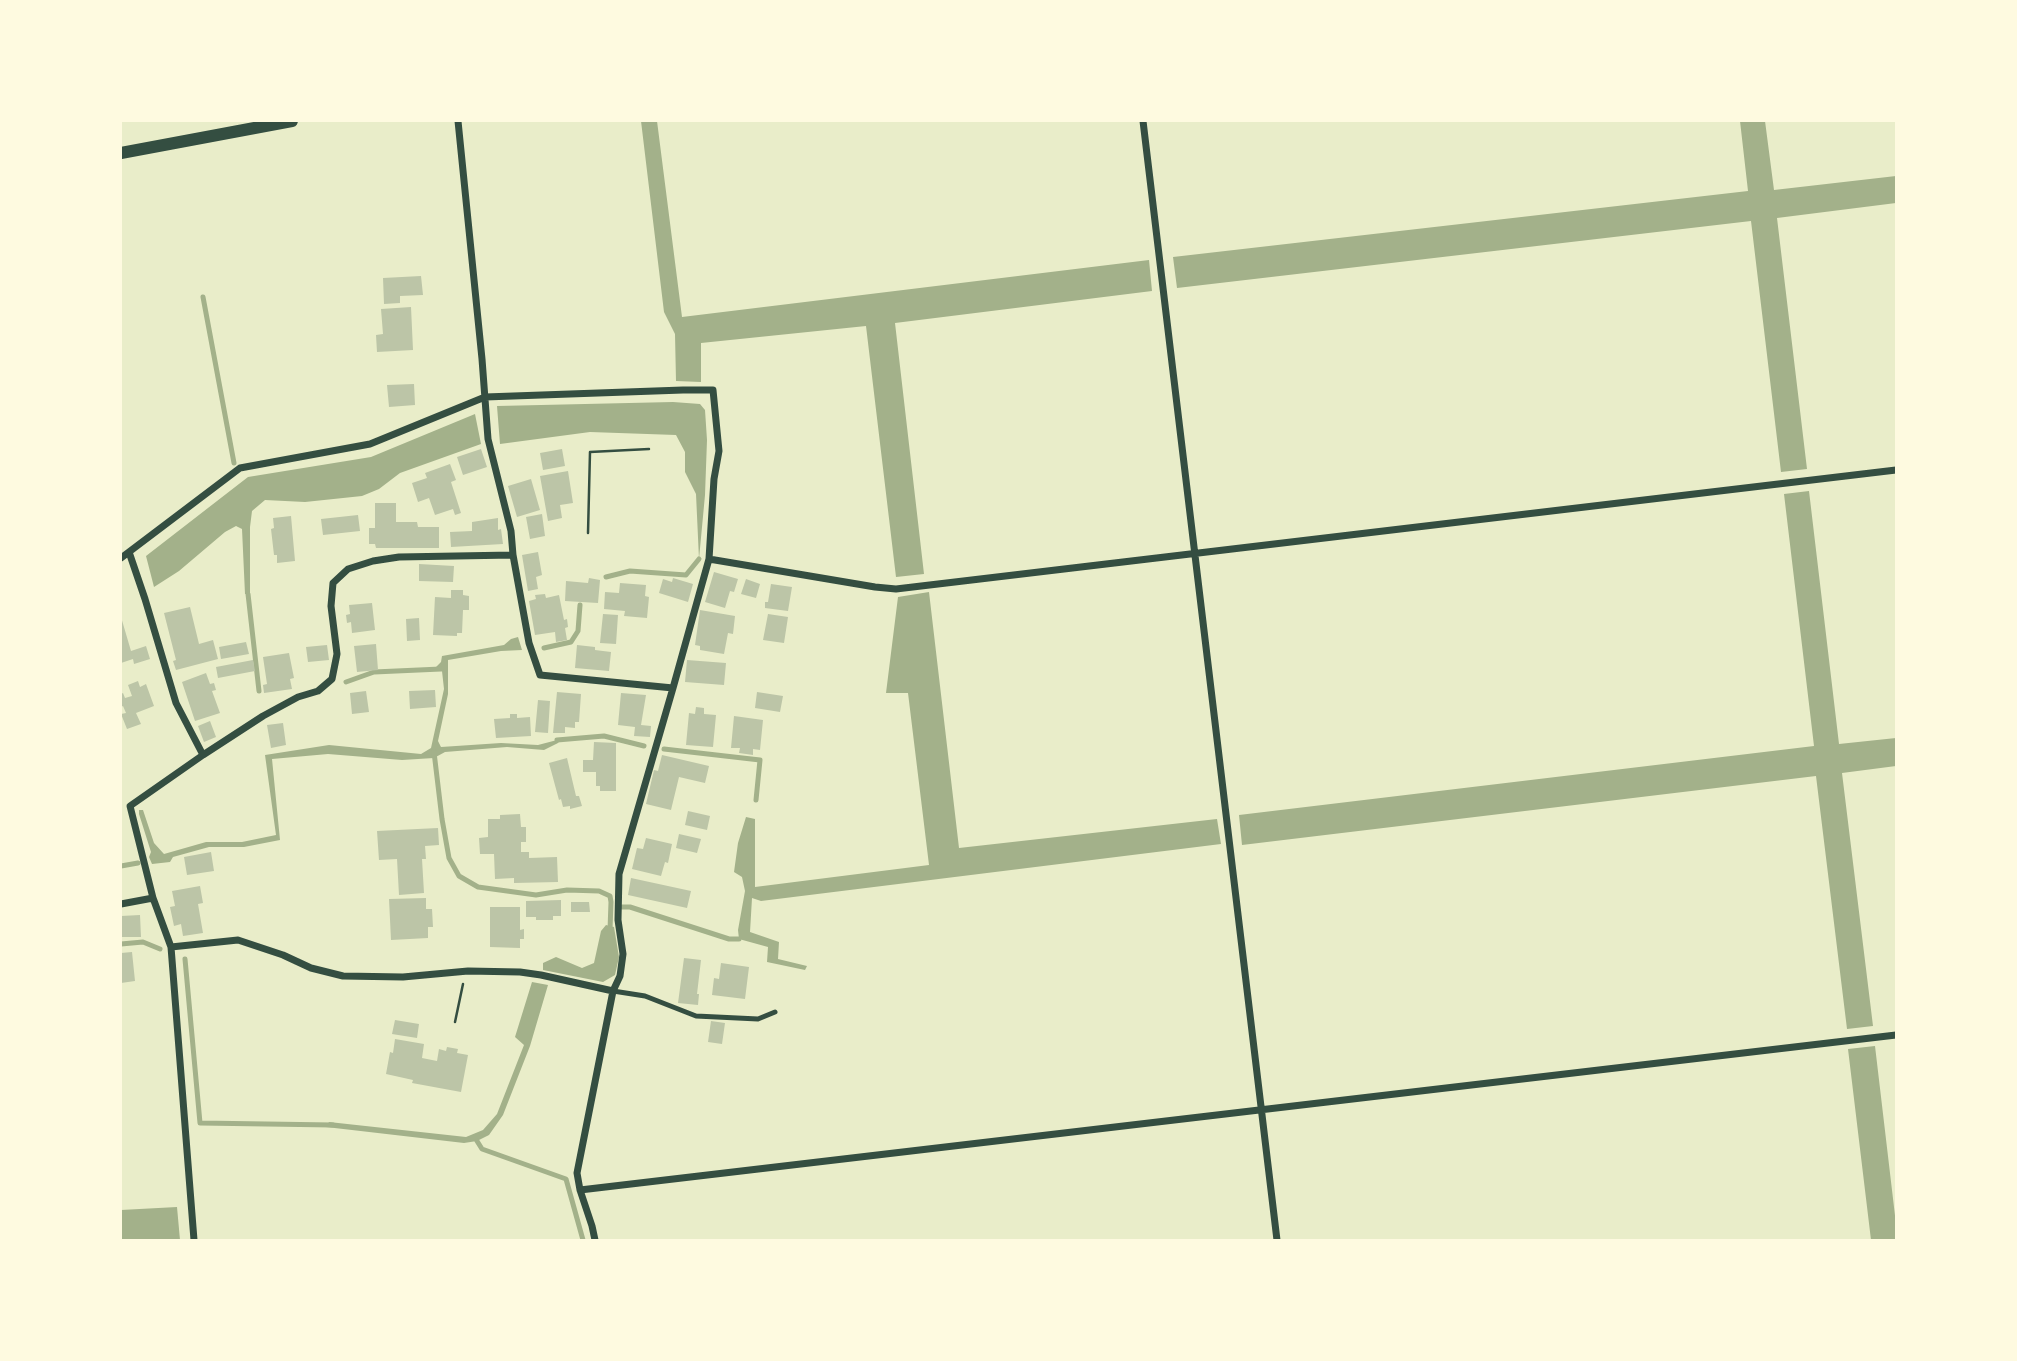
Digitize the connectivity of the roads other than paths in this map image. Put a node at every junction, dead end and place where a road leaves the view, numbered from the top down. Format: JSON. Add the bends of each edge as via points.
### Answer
{"nodes":[{"id":1,"x":292,"y":121,"type":"edge"},
{"id":2,"x":458,"y":121,"type":"edge"},
{"id":3,"x":1143,"y":121,"type":"edge"},
{"id":4,"x":121,"y":153,"type":"edge"},
{"id":5,"x":485,"y":397,"type":"junction"},
{"id":6,"x":1896,"y":470,"type":"edge"},
{"id":7,"x":129,"y":552,"type":"junction"},
{"id":8,"x":1194,"y":553,"type":"junction"},
{"id":9,"x":513,"y":555,"type":"junction"},
{"id":10,"x":121,"y":558,"type":"edge"},
{"id":11,"x":709,"y":559,"type":"junction"},
{"id":12,"x":673,"y":688,"type":"junction"},
{"id":13,"x":203,"y":755,"type":"junction"},
{"id":14,"x":153,"y":898,"type":"junction"},
{"id":15,"x":121,"y":904,"type":"edge"},
{"id":16,"x":171,"y":947,"type":"junction"},
{"id":17,"x":613,"y":991,"type":"junction"},
{"id":18,"x":775,"y":1012,"type":"dead end"},
{"id":19,"x":1896,"y":1035,"type":"edge"},
{"id":20,"x":1262,"y":1110,"type":"junction"},
{"id":21,"x":580,"y":1190,"type":"junction"},
{"id":22,"x":194,"y":1240,"type":"edge"},
{"id":23,"x":595,"y":1240,"type":"edge"},
{"id":24,"x":1277,"y":1240,"type":"edge"}],
"edges":[{"from":1,"to":4,"type":"street"},
{"from":2,"to":5,"type":"street"},
{"from":3,"to":8,"type":"street"},
{"from":5,"to":7,"type":"street","via":[[370,444],[240,468]]},
{"from":5,"to":9,"type":"street","via":[[488,439],[512,531]]},
{"from":5,"to":11,"type":"street","via":[[713,390],[719,451]]},
{"from":6,"to":8,"type":"street"},
{"from":7,"to":10,"type":"street"},
{"from":7,"to":13,"type":"street","via":[[176,703]]},
{"from":8,"to":11,"type":"street","via":[[896,589]]},
{"from":8,"to":20,"type":"street"},
{"from":9,"to":12,"type":"street","via":[[529,643],[540,675]]},
{"from":9,"to":13,"type":"street","via":[[399,557],[348,569],[333,583],[337,654],[332,679]]},
{"from":11,"to":12,"type":"street"},
{"from":12,"to":17,"type":"street","via":[[619,874],[623,954],[621,976]]},
{"from":13,"to":14,"type":"street","via":[[130,806]]},
{"from":14,"to":15,"type":"street"},
{"from":14,"to":16,"type":"street"},
{"from":16,"to":17,"type":"street","via":[[239,940],[343,976],[468,971],[541,975]]},
{"from":16,"to":22,"type":"street"},
{"from":17,"to":18,"type":"lane","via":[[645,996],[696,1016],[758,1019]]},
{"from":17,"to":21,"type":"street","via":[[577,1173]]},
{"from":19,"to":20,"type":"street"},
{"from":20,"to":21,"type":"street"},
{"from":20,"to":24,"type":"street"},
{"from":21,"to":23,"type":"street"}]}
